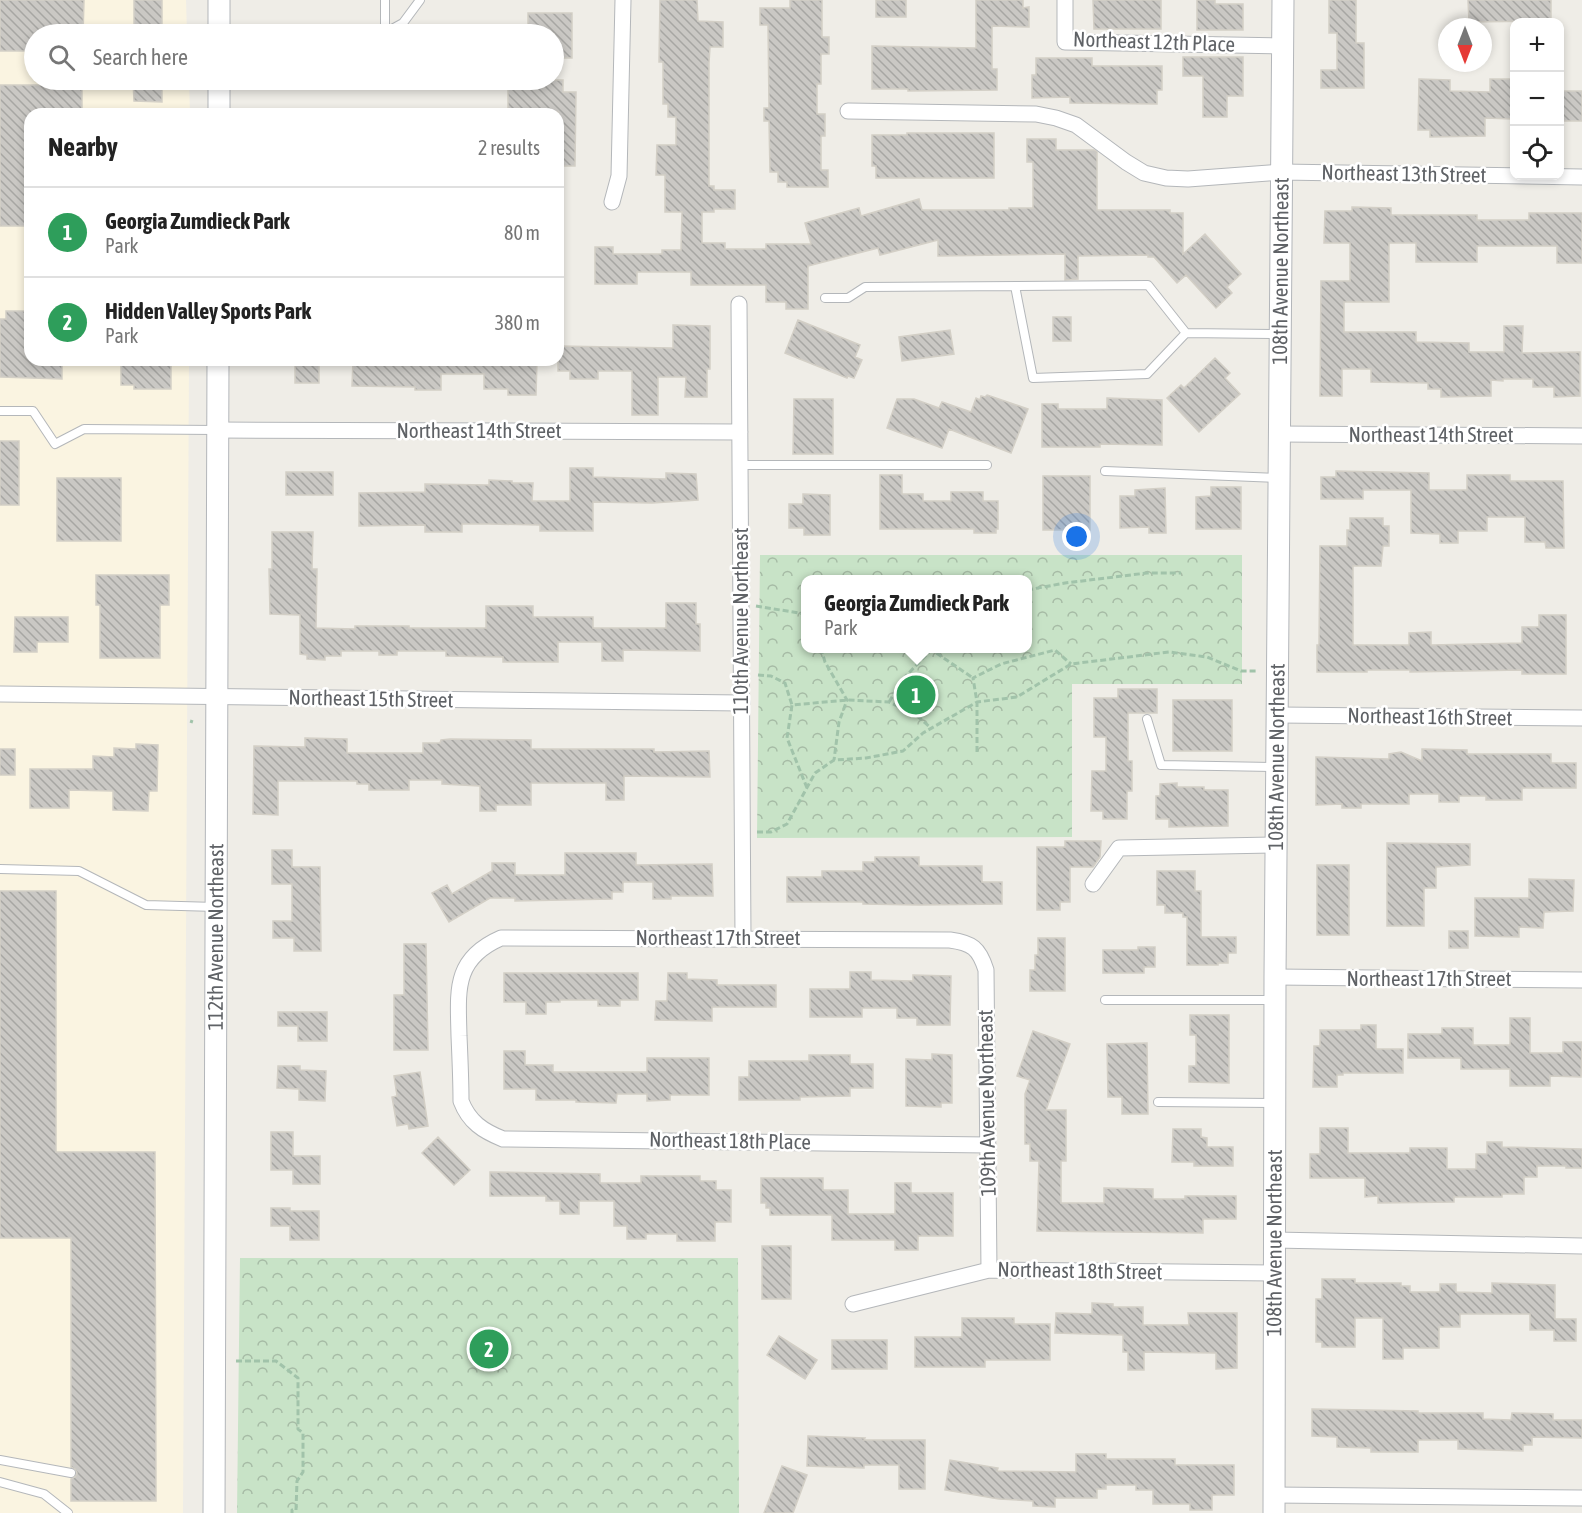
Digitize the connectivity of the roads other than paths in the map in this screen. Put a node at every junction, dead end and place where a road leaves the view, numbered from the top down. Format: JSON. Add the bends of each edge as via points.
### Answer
{"nodes":[{"id":1,"x":219,"y":0,"type":"edge"},
{"id":2,"x":385,"y":0,"type":"edge"},
{"id":3,"x":420,"y":0,"type":"edge"},
{"id":4,"x":623,"y":0,"type":"edge"},
{"id":5,"x":1065,"y":0,"type":"edge"},
{"id":6,"x":1283,"y":0,"type":"edge"},
{"id":7,"x":219,"y":24,"type":"edge"},
{"id":8,"x":384,"y":24,"type":"edge"},
{"id":9,"x":401,"y":24,"type":"edge"},
{"id":10,"x":1282,"y":46,"type":"junction"},
{"id":11,"x":219,"y":90,"type":"edge"},
{"id":12,"x":219,"y":108,"type":"edge"},
{"id":13,"x":848,"y":111,"type":"dead end"},
{"id":14,"x":1282,"y":172,"type":"junction"},
{"id":15,"x":1582,"y":177,"type":"edge"},
{"id":16,"x":612,"y":202,"type":"dead end"},
{"id":17,"x":1015,"y":286,"type":"junction"},
{"id":18,"x":825,"y":298,"type":"dead end"},
{"id":19,"x":739,"y":304,"type":"dead end"},
{"id":20,"x":1186,"y":333,"type":"junction"},
{"id":21,"x":1280,"y":334,"type":"junction"},
{"id":22,"x":218,"y":366,"type":"edge"},
{"id":23,"x":0,"y":411,"type":"edge"},
{"id":24,"x":218,"y":430,"type":"junction"},
{"id":25,"x":740,"y":432,"type":"junction"},
{"id":26,"x":1279,"y":434,"type":"junction"},
{"id":27,"x":1582,"y":436,"type":"edge"},
{"id":28,"x":740,"y":465,"type":"junction"},
{"id":29,"x":987,"y":465,"type":"dead end"},
{"id":30,"x":1105,"y":471,"type":"dead end"},
{"id":31,"x":1278,"y":478,"type":"junction"},
{"id":32,"x":0,"y":694,"type":"edge"},
{"id":33,"x":216,"y":698,"type":"junction"},
{"id":34,"x":742,"y":703,"type":"junction"},
{"id":35,"x":1279,"y":715,"type":"junction"},
{"id":36,"x":1582,"y":718,"type":"edge"},
{"id":37,"x":1147,"y":719,"type":"dead end"},
{"id":38,"x":1278,"y":767,"type":"junction"},
{"id":39,"x":1277,"y":846,"type":"junction"},
{"id":40,"x":0,"y":869,"type":"edge"},
{"id":41,"x":1092,"y":885,"type":"dead end"},
{"id":42,"x":217,"y":907,"type":"junction"},
{"id":43,"x":743,"y":938,"type":"junction"},
{"id":44,"x":969,"y":943,"type":"joint"},
{"id":45,"x":1275,"y":977,"type":"junction"},
{"id":46,"x":1582,"y":980,"type":"edge"},
{"id":47,"x":1105,"y":1000,"type":"dead end"},
{"id":48,"x":1275,"y":1000,"type":"junction"},
{"id":49,"x":1158,"y":1102,"type":"dead end"},
{"id":50,"x":1275,"y":1103,"type":"junction"},
{"id":51,"x":476,"y":1124,"type":"joint"},
{"id":52,"x":988,"y":1144,"type":"junction"},
{"id":53,"x":1274,"y":1240,"type":"junction"},
{"id":54,"x":1582,"y":1246,"type":"edge"},
{"id":55,"x":989,"y":1270,"type":"junction"},
{"id":56,"x":1274,"y":1273,"type":"junction"},
{"id":57,"x":853,"y":1304,"type":"dead end"},
{"id":58,"x":0,"y":1460,"type":"edge"},
{"id":59,"x":71,"y":1473,"type":"dead end"},
{"id":60,"x":0,"y":1482,"type":"edge"},
{"id":61,"x":1582,"y":1498,"type":"edge"},
{"id":62,"x":1274,"y":1504,"type":"edge"},
{"id":63,"x":68,"y":1513,"type":"edge"},
{"id":64,"x":214,"y":1513,"type":"edge"}],
"edges":[{"from":1,"to":7,"type":"main road"},
{"from":2,"to":8,"type":"lane"},
{"from":3,"to":9,"type":"lane"},
{"from":4,"to":16,"type":"street","via":[[619,176]]},
{"from":5,"to":10,"type":"street","name":"Northeast 12th Place","via":[[1065,42]]},
{"from":6,"to":10,"type":"main road","name":"108th Avenue Northeast"},
{"from":10,"to":14,"type":"main road","name":"108th Avenue Northeast"},
{"from":11,"to":12,"type":"main road"},
{"from":13,"to":14,"type":"street","name":"Northeast 13th Street","via":[[1036,114],[1076,125],[1144,173],[1188,179]]},
{"from":14,"to":15,"type":"street","name":"Northeast 13th Street"},
{"from":14,"to":21,"type":"main road","name":"108th Avenue Northeast"},
{"from":17,"to":18,"type":"lane","via":[[865,287],[848,298]]},
{"from":17,"to":20,"type":"lane","via":[[1148,285]]},
{"from":17,"to":20,"type":"lane","via":[[1033,378],[1147,374]]},
{"from":19,"to":25,"type":"street","name":"110th Avenue Northeast"},
{"from":20,"to":21,"type":"lane"},
{"from":21,"to":26,"type":"main road","name":"108th Avenue Northeast"},
{"from":22,"to":24,"type":"main road","name":"112th Avenue Northeast"},
{"from":23,"to":24,"type":"lane","via":[[33,411],[55,444],[84,429]]},
{"from":24,"to":25,"type":"street","name":"Northeast 14th Street"},
{"from":24,"to":33,"type":"main road","name":"112th Avenue Northeast"},
{"from":25,"to":28,"type":"street","name":"110th Avenue Northeast"},
{"from":26,"to":27,"type":"street","name":"Northeast 14th Street"},
{"from":26,"to":31,"type":"main road","name":"108th Avenue Northeast"},
{"from":28,"to":29,"type":"lane"},
{"from":28,"to":34,"type":"street","name":"110th Avenue Northeast"},
{"from":30,"to":31,"type":"lane"},
{"from":31,"to":35,"type":"main road","name":"108th Avenue Northeast"},
{"from":32,"to":33,"type":"street","name":"Northeast 15th Street"},
{"from":33,"to":34,"type":"street","name":"Northeast 15th Street"},
{"from":33,"to":42,"type":"main road","name":"112th Avenue Northeast"},
{"from":34,"to":43,"type":"street","name":"110th Avenue Northeast"},
{"from":35,"to":36,"type":"street","name":"Northeast 16th Street"},
{"from":35,"to":38,"type":"main road","name":"108th Avenue Northeast"},
{"from":37,"to":38,"type":"lane","via":[[1161,765]]},
{"from":38,"to":39,"type":"main road","name":"108th Avenue Northeast"},
{"from":39,"to":41,"type":"street","via":[[1119,848]]},
{"from":39,"to":45,"type":"main road","name":"108th Avenue Northeast"},
{"from":40,"to":42,"type":"lane","via":[[79,871],[146,905]]},
{"from":42,"to":64,"type":"main road","name":"112th Avenue Northeast"},
{"from":43,"to":44,"type":"street","name":"Northeast 17th Street"},
{"from":43,"to":51,"type":"street","name":"Northeast 17th Street","via":[[501,938],[484,945],[462,973],[458,992],[461,1101]]},
{"from":44,"to":52,"type":"street","name":"109th Avenue Northeast","via":[[982,957],[986,970]]},
{"from":45,"to":46,"type":"street","name":"Northeast 17th Street"},
{"from":45,"to":48,"type":"main road","name":"108th Avenue Northeast"},
{"from":47,"to":48,"type":"lane"},
{"from":48,"to":50,"type":"main road","name":"108th Avenue Northeast"},
{"from":49,"to":50,"type":"lane"},
{"from":50,"to":53,"type":"main road","name":"108th Avenue Northeast"},
{"from":51,"to":52,"type":"street","name":"Northeast 18th Place","via":[[503,1139]]},
{"from":52,"to":55,"type":"street","name":"109th Avenue Northeast"},
{"from":53,"to":54,"type":"street"},
{"from":53,"to":56,"type":"main road","name":"108th Avenue Northeast"},
{"from":55,"to":56,"type":"street","name":"Northeast 18th Street"},
{"from":55,"to":57,"type":"street","name":"Northeast 18th Street"},
{"from":56,"to":62,"type":"main road","name":"108th Avenue Northeast"},
{"from":58,"to":59,"type":"lane"},
{"from":60,"to":63,"type":"lane","via":[[44,1494]]},
{"from":61,"to":62,"type":"street"}]}
